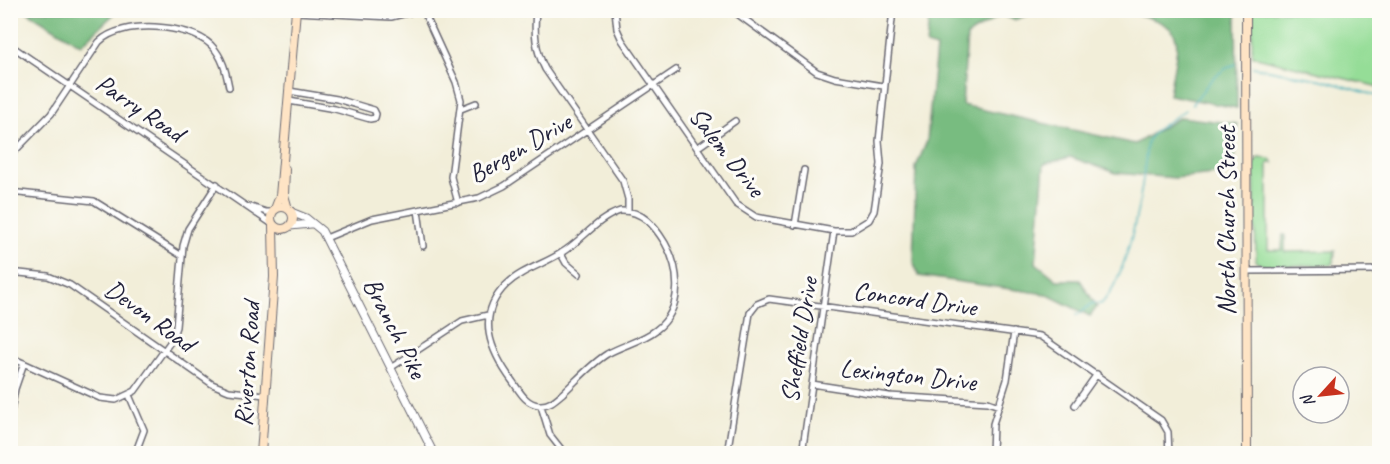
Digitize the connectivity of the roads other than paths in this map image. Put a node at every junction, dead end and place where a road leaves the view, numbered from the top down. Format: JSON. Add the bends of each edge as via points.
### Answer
{"nodes":[{"id":1,"x":421,"y":10,"type":"edge"},
{"id":2,"x":536,"y":10,"type":"edge"},
{"id":3,"x":615,"y":10,"type":"edge"},
{"id":4,"x":732,"y":10,"type":"edge"},
{"id":5,"x":893,"y":10,"type":"edge"},
{"id":6,"x":1246,"y":10,"type":"edge"},
{"id":7,"x":296,"y":11,"type":"edge"},
{"id":8,"x":378,"y":14,"type":"edge"},
{"id":9,"x":10,"y":45,"type":"edge"},
{"id":10,"x":676,"y":70,"type":"dead end"},
{"id":11,"x":71,"y":85,"type":"junction"},
{"id":12,"x":654,"y":86,"type":"junction"},
{"id":13,"x":883,"y":86,"type":"junction"},
{"id":14,"x":229,"y":87,"type":"dead end"},
{"id":15,"x":289,"y":91,"type":"junction"},
{"id":16,"x":289,"y":101,"type":"junction"},
{"id":17,"x":476,"y":103,"type":"dead end"},
{"id":18,"x":461,"y":109,"type":"junction"},
{"id":19,"x":735,"y":121,"type":"dead end"},
{"id":20,"x":588,"y":131,"type":"junction"},
{"id":21,"x":286,"y":138,"type":"junction"},
{"id":22,"x":697,"y":148,"type":"junction"},
{"id":23,"x":10,"y":156,"type":"edge"},
{"id":24,"x":804,"y":170,"type":"dead end"},
{"id":25,"x":217,"y":184,"type":"junction"},
{"id":26,"x":10,"y":192,"type":"edge"},
{"id":27,"x":458,"y":203,"type":"junction"},
{"id":28,"x":247,"y":205,"type":"junction"},
{"id":29,"x":274,"y":210,"type":"junction"},
{"id":30,"x":418,"y":210,"type":"junction"},
{"id":31,"x":290,"y":211,"type":"junction"},
{"id":32,"x":628,"y":211,"type":"junction"},
{"id":33,"x":314,"y":224,"type":"junction"},
{"id":34,"x":273,"y":225,"type":"junction"},
{"id":35,"x":795,"y":225,"type":"junction"},
{"id":36,"x":288,"y":227,"type":"junction"},
{"id":37,"x":834,"y":231,"type":"junction"},
{"id":38,"x":326,"y":238,"type":"junction"},
{"id":39,"x":423,"y":246,"type":"dead end"},
{"id":40,"x":561,"y":254,"type":"junction"},
{"id":41,"x":182,"y":256,"type":"junction"},
{"id":42,"x":1380,"y":270,"type":"edge"},
{"id":43,"x":1247,"y":271,"type":"junction"},
{"id":44,"x":10,"y":272,"type":"edge"},
{"id":45,"x":579,"y":274,"type":"dead end"},
{"id":46,"x":274,"y":278,"type":"junction"},
{"id":47,"x":825,"y":306,"type":"junction"},
{"id":48,"x":488,"y":315,"type":"junction"},
{"id":49,"x":1014,"y":332,"type":"junction"},
{"id":50,"x":164,"y":352,"type":"junction"},
{"id":51,"x":10,"y":357,"type":"edge"},
{"id":52,"x":24,"y":363,"type":"junction"},
{"id":53,"x":392,"y":367,"type":"junction"},
{"id":54,"x":1097,"y":374,"type":"junction"},
{"id":55,"x":812,"y":384,"type":"junction"},
{"id":56,"x":129,"y":395,"type":"junction"},
{"id":57,"x":265,"y":395,"type":"junction"},
{"id":58,"x":541,"y":405,"type":"junction"},
{"id":59,"x":1075,"y":405,"type":"dead end"},
{"id":60,"x":999,"y":406,"type":"junction"},
{"id":61,"x":10,"y":416,"type":"edge"},
{"id":62,"x":135,"y":453,"type":"edge"},
{"id":63,"x":261,"y":453,"type":"edge"},
{"id":64,"x":434,"y":453,"type":"edge"},
{"id":65,"x":565,"y":453,"type":"edge"},
{"id":66,"x":727,"y":453,"type":"edge"},
{"id":67,"x":802,"y":453,"type":"edge"},
{"id":68,"x":992,"y":453,"type":"edge"},
{"id":69,"x":1169,"y":453,"type":"edge"},
{"id":70,"x":1247,"y":453,"type":"edge"}],
"edges":[{"from":1,"to":8,"type":"street","via":[[401,16]]},
{"from":1,"to":18,"type":"street","via":[[456,82]]},
{"from":2,"to":20,"type":"street","via":[[537,53]]},
{"from":3,"to":12,"type":"street","name":"Salem Drive","via":[[622,40]]},
{"from":4,"to":13,"type":"street","via":[[818,72]]},
{"from":5,"to":13,"type":"street"},
{"from":6,"to":43,"type":"main road","name":"North Church Street"},
{"from":7,"to":8,"type":"street"},
{"from":7,"to":15,"type":"main road"},
{"from":9,"to":11,"type":"street","name":"Parry Road"},
{"from":10,"to":12,"type":"street","name":"Bergen Drive"},
{"from":11,"to":14,"type":"street","via":[[103,38],[113,31],[132,28],[184,30],[204,39],[220,56]]},
{"from":11,"to":23,"type":"street","via":[[36,132]]},
{"from":11,"to":25,"type":"street","name":"Parry Road"},
{"from":12,"to":20,"type":"street","name":"Bergen Drive"},
{"from":12,"to":22,"type":"street","name":"Salem Drive"},
{"from":13,"to":37,"type":"street","name":"Salem Drive","via":[[881,164],[874,211],[865,225],[851,231]]},
{"from":15,"to":16,"type":"main road"},
{"from":15,"to":16,"type":"street","via":[[337,99],[374,110],[376,114],[370,119]]},
{"from":16,"to":21,"type":"main road"},
{"from":17,"to":18,"type":"street"},
{"from":18,"to":27,"type":"street","via":[[451,177]]},
{"from":19,"to":22,"type":"street"},
{"from":20,"to":27,"type":"street","name":"Bergen Drive","via":[[504,186]]},
{"from":20,"to":32,"type":"street","via":[[626,188]]},
{"from":21,"to":29,"type":"main road"},
{"from":21,"to":31,"type":"main road","via":[[284,195]]},
{"from":22,"to":35,"type":"street","name":"Salem Drive","via":[[745,212]]},
{"from":24,"to":35,"type":"street"},
{"from":25,"to":28,"type":"street","name":"Parry Road"},
{"from":25,"to":41,"type":"street","via":[[188,229]]},
{"from":26,"to":41,"type":"street","via":[[94,201]]},
{"from":27,"to":30,"type":"street","name":"Bergen Drive"},
{"from":28,"to":29,"type":"street","name":"Parry Road","via":[[264,212]]},
{"from":28,"to":34,"type":"street","name":"Parry Road"},
{"from":29,"to":31,"type":"main road","via":[[282,207]]},
{"from":29,"to":34,"type":"main road"},
{"from":30,"to":38,"type":"street","name":"Bergen Drive","via":[[372,219]]},
{"from":30,"to":39,"type":"street"},
{"from":31,"to":33,"type":"street","name":"Branch Pike"},
{"from":31,"to":36,"type":"main road","via":[[293,220]]},
{"from":32,"to":40,"type":"street","via":[[609,215]]},
{"from":32,"to":58,"type":"street","via":[[648,220],[674,258],[678,277],[671,312],[656,330],[608,354],[554,400]]},
{"from":33,"to":36,"type":"street"},
{"from":33,"to":38,"type":"street","name":"Branch Pike"},
{"from":34,"to":36,"type":"main road"},
{"from":34,"to":46,"type":"main road","name":"Riverton Road"},
{"from":35,"to":37,"type":"street","name":"Salem Drive"},
{"from":36,"to":46,"type":"main road","name":"Riverton Road","via":[[280,238]]},
{"from":37,"to":47,"type":"street","name":"Sheffield Drive"},
{"from":38,"to":53,"type":"street","name":"Branch Pike"},
{"from":40,"to":45,"type":"street"},
{"from":40,"to":48,"type":"street","via":[[507,283]]},
{"from":41,"to":50,"type":"street","via":[[176,327]]},
{"from":42,"to":43,"type":"street"},
{"from":43,"to":70,"type":"main road","name":"North Church Street"},
{"from":44,"to":50,"type":"street","name":"Devon Road","via":[[48,276],[70,285]]},
{"from":46,"to":57,"type":"main road","name":"Riverton Road"},
{"from":47,"to":49,"type":"street","name":"Concord Drive"},
{"from":47,"to":55,"type":"street","name":"Sheffield Drive"},
{"from":47,"to":66,"type":"street","name":"Concord Drive","via":[[769,299],[753,308]]},
{"from":48,"to":53,"type":"street","via":[[462,321]]},
{"from":48,"to":58,"type":"street","via":[[490,344],[500,364],[524,398]]},
{"from":49,"to":54,"type":"street","name":"Concord Drive","via":[[1047,338]]},
{"from":49,"to":60,"type":"street"},
{"from":50,"to":56,"type":"street"},
{"from":50,"to":57,"type":"street","name":"Devon Road","via":[[220,388]]},
{"from":51,"to":52,"type":"street"},
{"from":52,"to":56,"type":"street","via":[[100,398],[116,400]]},
{"from":52,"to":61,"type":"street"},
{"from":53,"to":64,"type":"street","name":"Branch Pike"},
{"from":54,"to":59,"type":"street"},
{"from":54,"to":69,"type":"street","name":"Concord Drive","via":[[1161,420],[1168,432]]},
{"from":55,"to":60,"type":"street","name":"Lexington Drive"},
{"from":55,"to":67,"type":"street","name":"Sheffield Drive"},
{"from":56,"to":62,"type":"street","via":[[144,430]]},
{"from":57,"to":63,"type":"main road","name":"Riverton Road"},
{"from":58,"to":65,"type":"street","via":[[550,435]]},
{"from":60,"to":68,"type":"street","via":[[993,424]]}]}
